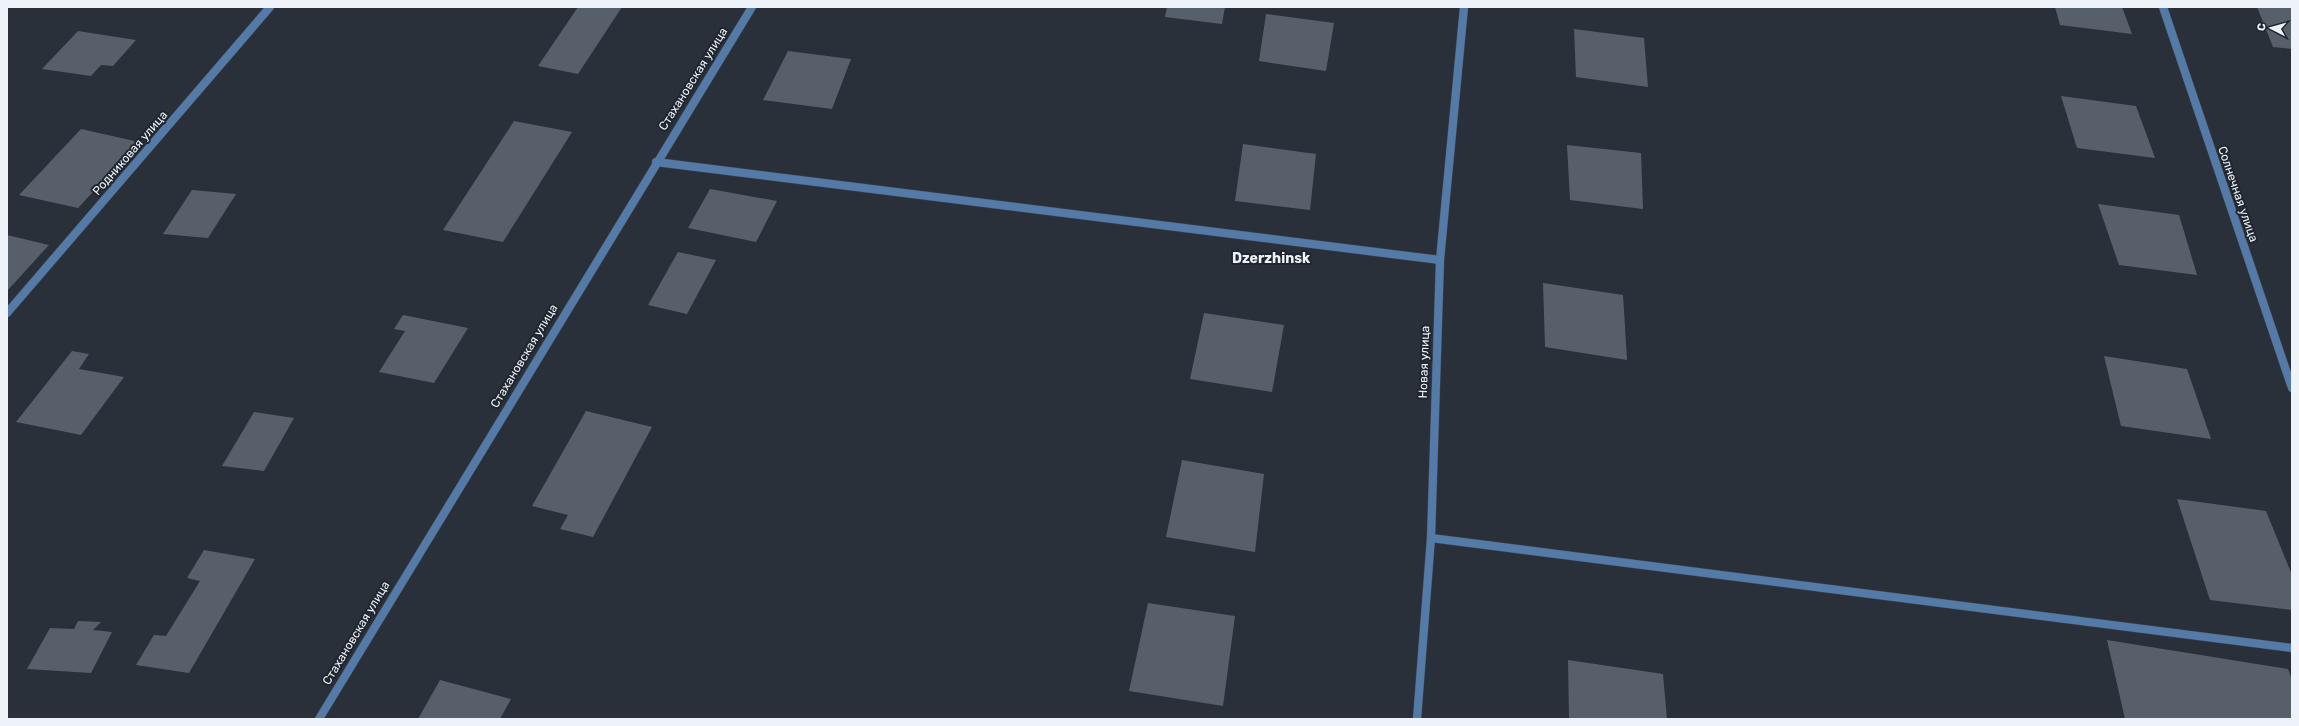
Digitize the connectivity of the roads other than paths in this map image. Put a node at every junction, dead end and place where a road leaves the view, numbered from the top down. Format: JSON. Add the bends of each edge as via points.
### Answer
{"nodes":[{"id":1,"x":270,"y":7,"type":"edge"},
{"id":2,"x":752,"y":7,"type":"edge"},
{"id":3,"x":1464,"y":7,"type":"edge"},
{"id":4,"x":2164,"y":7,"type":"edge"},
{"id":5,"x":656,"y":162,"type":"junction"},
{"id":6,"x":1440,"y":260,"type":"junction"},
{"id":7,"x":7,"y":313,"type":"edge"},
{"id":8,"x":2292,"y":388,"type":"edge"},
{"id":9,"x":1431,"y":538,"type":"junction"},
{"id":10,"x":2292,"y":648,"type":"edge"},
{"id":11,"x":319,"y":719,"type":"edge"},
{"id":12,"x":1418,"y":719,"type":"edge"}],
"edges":[{"from":1,"to":7,"type":"street","name":"Родниковая улица"},
{"from":2,"to":5,"type":"street","name":"Стахановская улица"},
{"from":3,"to":6,"type":"street","name":"Новая улица"},
{"from":4,"to":8,"type":"street","name":"Солнечная улица"},
{"from":5,"to":6,"type":"street"},
{"from":5,"to":11,"type":"street","name":"Стахановская улица"},
{"from":6,"to":9,"type":"street","name":"Новая улица"},
{"from":9,"to":10,"type":"street"},
{"from":9,"to":12,"type":"street","name":"Новая улица"}]}
